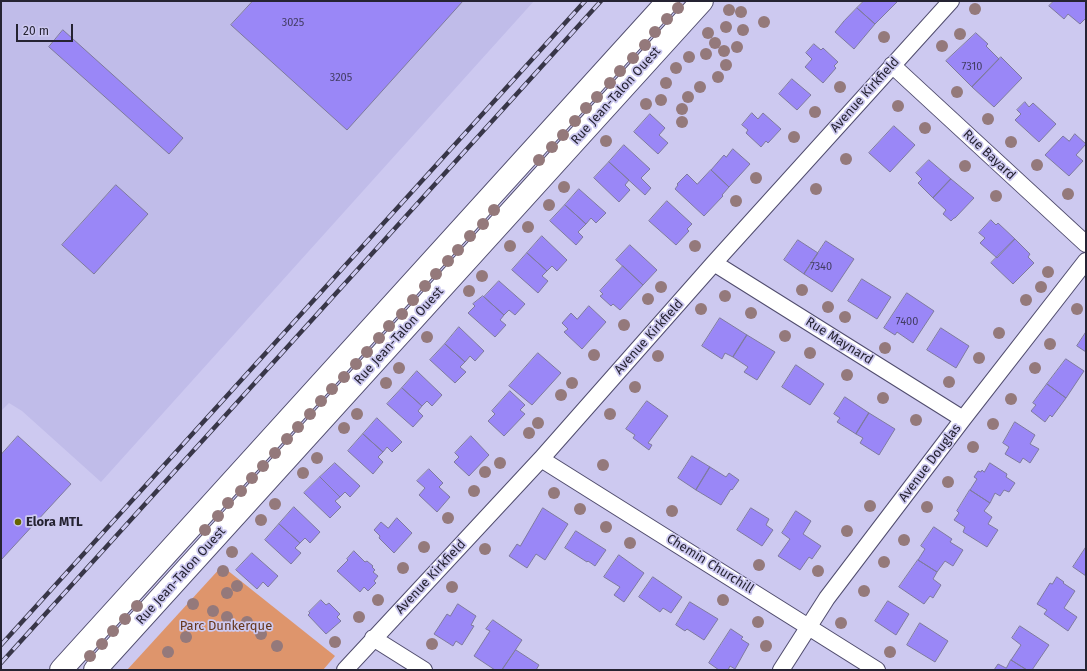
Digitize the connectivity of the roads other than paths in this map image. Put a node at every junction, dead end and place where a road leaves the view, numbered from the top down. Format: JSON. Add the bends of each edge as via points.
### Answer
{"nodes":[{"id":1,"x":668,"y":1,"type":"edge"},
{"id":2,"x":702,"y":1,"type":"edge"},
{"id":3,"x":951,"y":1,"type":"edge"},
{"id":4,"x":892,"y":65,"type":"junction"},
{"id":5,"x":1086,"y":244,"type":"edge"},
{"id":6,"x":1086,"y":261,"type":"edge"},
{"id":7,"x":714,"y":263,"type":"junction"},
{"id":8,"x":963,"y":419,"type":"junction"},
{"id":9,"x":541,"y":459,"type":"junction"},
{"id":10,"x":809,"y":626,"type":"junction"},
{"id":11,"x":373,"y":638,"type":"junction"},
{"id":12,"x":61,"y":670,"type":"edge"},
{"id":13,"x":95,"y":670,"type":"edge"},
{"id":14,"x":344,"y":670,"type":"edge"},
{"id":15,"x":424,"y":670,"type":"edge"},
{"id":16,"x":781,"y":670,"type":"edge"},
{"id":17,"x":877,"y":670,"type":"edge"}],
"edges":[{"from":1,"to":12,"type":"main road","name":"Rue Jean-Talon Ouest"},
{"from":2,"to":13,"type":"main road","name":"Rue Jean-Talon Ouest"},
{"from":3,"to":4,"type":"street","name":"Avenue Kirkfield"},
{"from":4,"to":5,"type":"street","name":"Rue Bayard"},
{"from":4,"to":7,"type":"street","name":"Avenue Kirkfield"},
{"from":6,"to":8,"type":"street","name":"Avenue Douglas"},
{"from":7,"to":8,"type":"street","name":"Rue Maynard"},
{"from":7,"to":9,"type":"street","name":"Avenue Kirkfield"},
{"from":8,"to":10,"type":"street","name":"Avenue Douglas","via":[[827,598]]},
{"from":9,"to":10,"type":"street","name":"Chemin Churchill"},
{"from":9,"to":11,"type":"street","name":"Avenue Kirkfield"},
{"from":10,"to":16,"type":"street","name":"Avenue Douglas"},
{"from":10,"to":17,"type":"street","name":"Chemin Churchill"},
{"from":11,"to":14,"type":"street","name":"Avenue Kirkfield"},
{"from":11,"to":15,"type":"street"}]}
